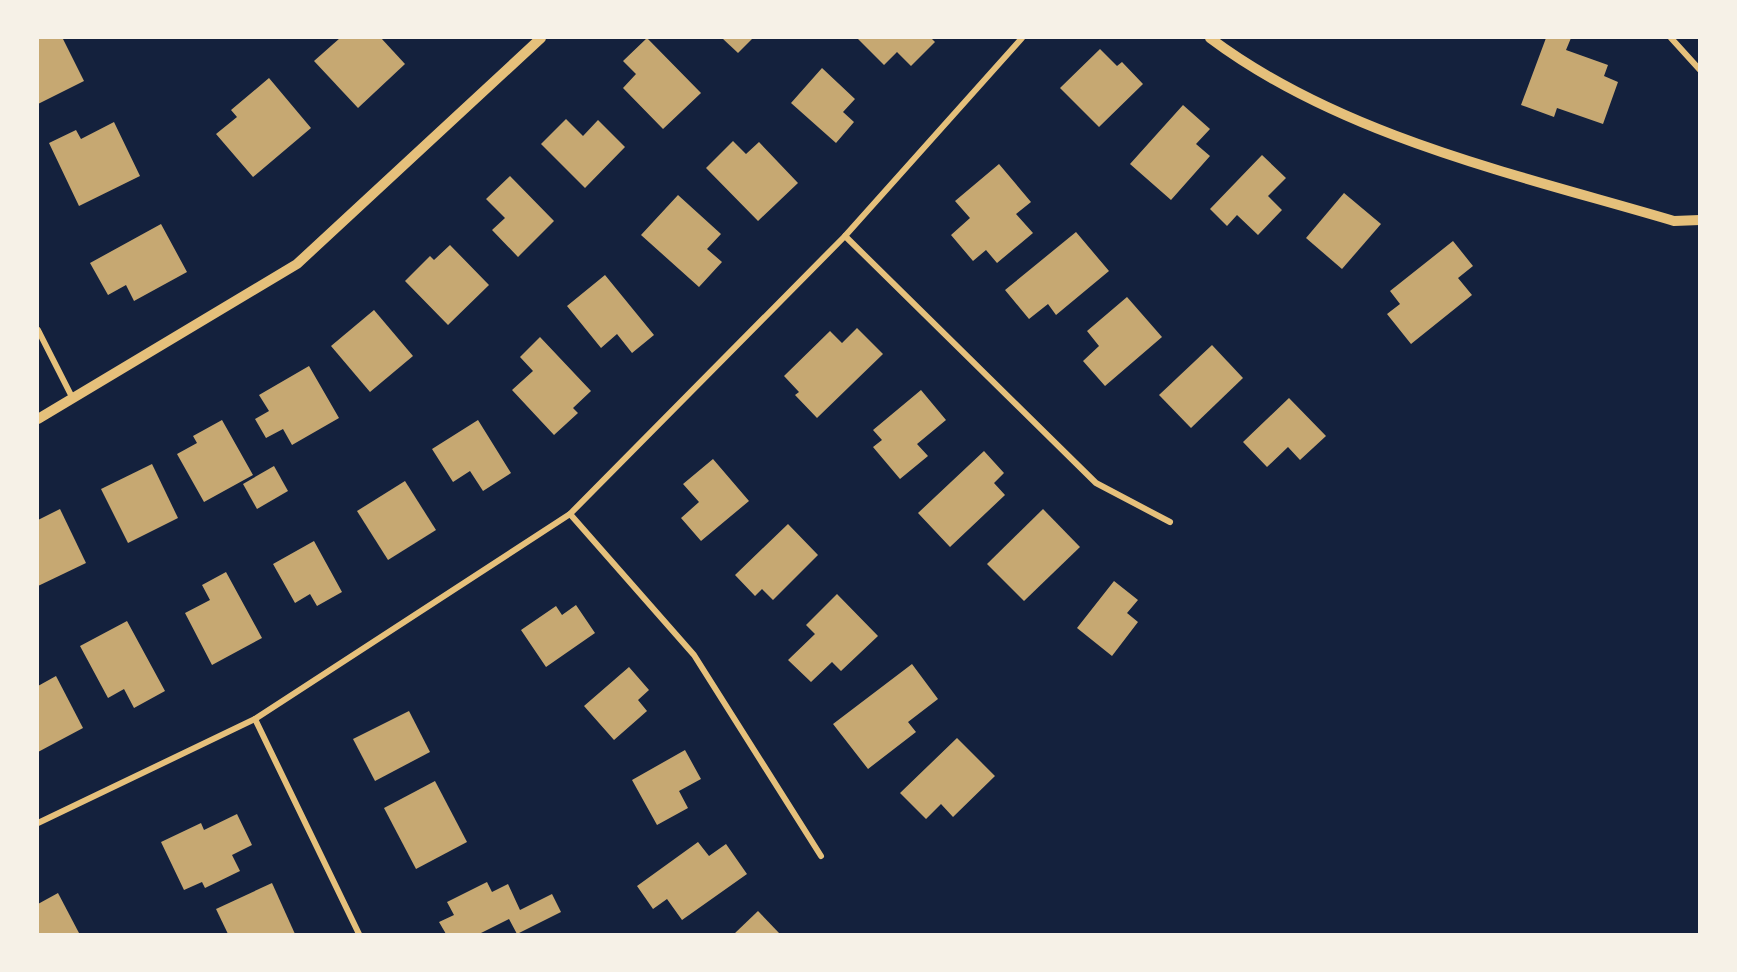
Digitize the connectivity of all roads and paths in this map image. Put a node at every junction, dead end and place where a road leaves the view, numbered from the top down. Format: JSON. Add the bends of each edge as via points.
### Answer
{"nodes":[{"id":1,"x":541,"y":38,"type":"edge"},
{"id":2,"x":1022,"y":38,"type":"edge"},
{"id":3,"x":1210,"y":38,"type":"edge"},
{"id":4,"x":1671,"y":38,"type":"edge"},
{"id":5,"x":1700,"y":70,"type":"edge"},
{"id":6,"x":1700,"y":220,"type":"edge"},
{"id":7,"x":845,"y":236,"type":"junction"},
{"id":8,"x":38,"y":330,"type":"edge"},
{"id":9,"x":74,"y":400,"type":"junction"},
{"id":10,"x":38,"y":419,"type":"edge"},
{"id":11,"x":570,"y":514,"type":"junction"},
{"id":12,"x":1170,"y":522,"type":"dead end"},
{"id":13,"x":255,"y":719,"type":"junction"},
{"id":14,"x":38,"y":823,"type":"edge"},
{"id":15,"x":822,"y":856,"type":"dead end"},
{"id":16,"x":359,"y":934,"type":"edge"}],
"edges":[{"from":1,"to":9,"type":"street","via":[[297,264]]},
{"from":2,"to":7,"type":"street"},
{"from":3,"to":6,"type":"street","via":[[1310,99],[1421,146],[1674,221]]},
{"from":4,"to":5,"type":"street"},
{"from":7,"to":11,"type":"street"},
{"from":7,"to":12,"type":"street","via":[[1096,483]]},
{"from":8,"to":9,"type":"street"},
{"from":9,"to":10,"type":"street"},
{"from":11,"to":13,"type":"street"},
{"from":11,"to":15,"type":"street","via":[[694,655]]},
{"from":13,"to":14,"type":"street"},
{"from":13,"to":16,"type":"street"}]}
